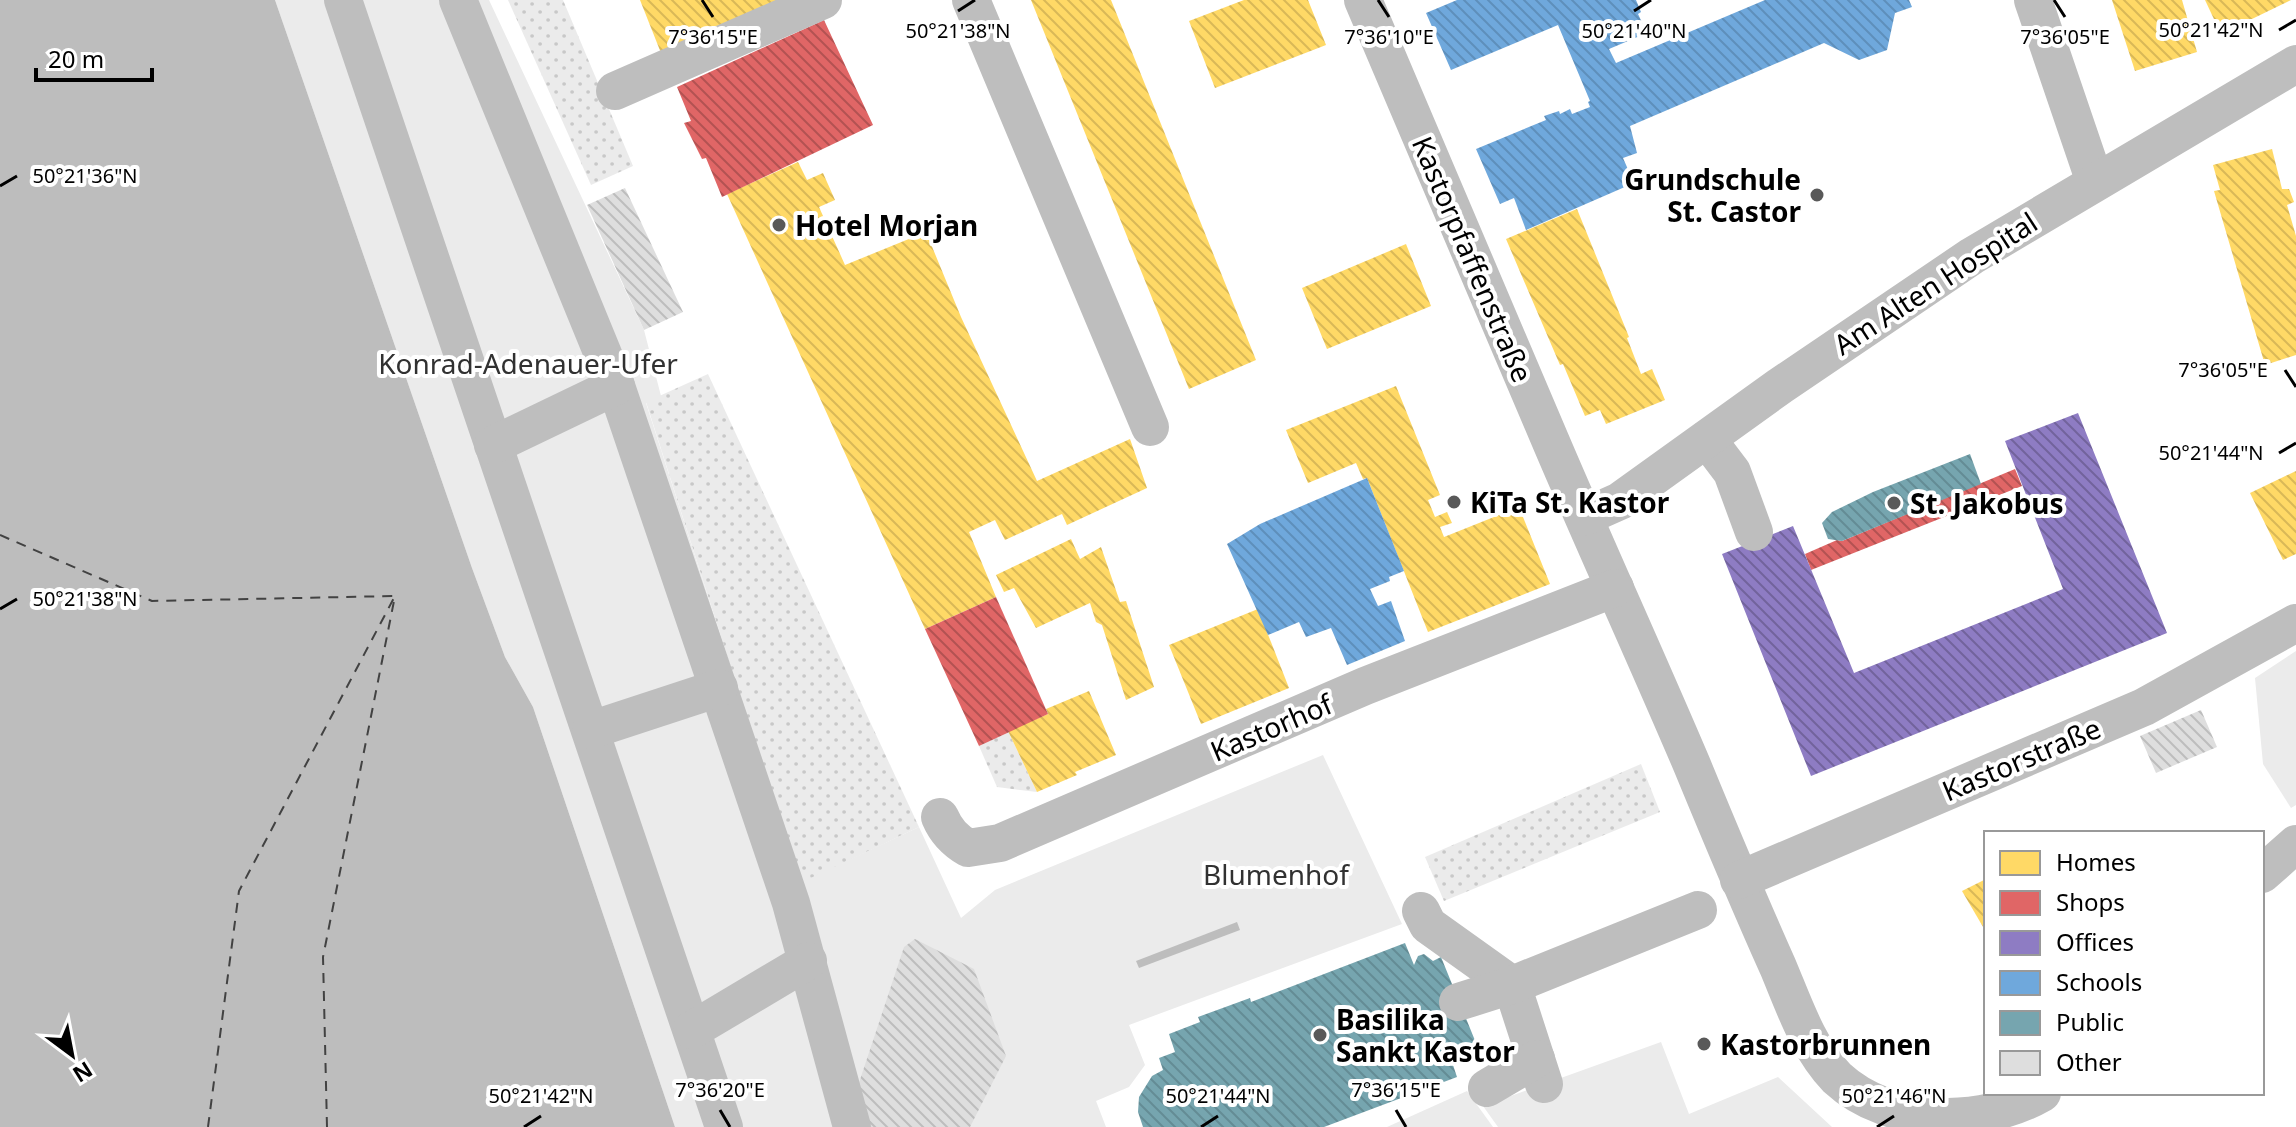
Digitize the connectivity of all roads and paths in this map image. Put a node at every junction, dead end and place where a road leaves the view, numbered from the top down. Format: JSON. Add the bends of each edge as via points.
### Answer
{"nodes":[{"id":1,"x":343,"y":0,"type":"edge"},
{"id":2,"x":458,"y":0,"type":"edge"},
{"id":3,"x":823,"y":0,"type":"edge"},
{"id":4,"x":971,"y":0,"type":"edge"},
{"id":5,"x":1363,"y":0,"type":"edge"},
{"id":6,"x":2033,"y":0,"type":"edge"},
{"id":7,"x":2296,"y":64,"type":"edge"},
{"id":8,"x":615,"y":91,"type":"dead end"},
{"id":9,"x":2095,"y":182,"type":"junction"},
{"id":10,"x":616,"y":386,"type":"junction"},
{"id":11,"x":1150,"y":427,"type":"dead end"},
{"id":12,"x":1707,"y":439,"type":"junction"},
{"id":13,"x":493,"y":445,"type":"junction"},
{"id":14,"x":1584,"y":517,"type":"junction"},
{"id":15,"x":1754,"y":532,"type":"dead end"},
{"id":16,"x":1615,"y":588,"type":"junction"},
{"id":17,"x":2296,"y":623,"type":"edge"},
{"id":18,"x":719,"y":688,"type":"junction"},
{"id":19,"x":591,"y":730,"type":"junction"},
{"id":20,"x":940,"y":817,"type":"dead end"},
{"id":21,"x":2296,"y":844,"type":"edge"},
{"id":22,"x":2264,"y":872,"type":"edge"},
{"id":23,"x":1739,"y":880,"type":"junction"},
{"id":24,"x":1698,"y":910,"type":"dead end"},
{"id":25,"x":1421,"y":911,"type":"dead end"},
{"id":26,"x":808,"y":961,"type":"junction"},
{"id":27,"x":1512,"y":985,"type":"junction"},
{"id":28,"x":1458,"y":1002,"type":"dead end"},
{"id":29,"x":692,"y":1030,"type":"junction"},
{"id":30,"x":1487,"y":1088,"type":"dead end"},
{"id":31,"x":2039,"y":1095,"type":"edge"},
{"id":32,"x":724,"y":1127,"type":"edge"},
{"id":33,"x":852,"y":1127,"type":"edge"}],
"edges":[{"from":1,"to":13,"type":"street"},
{"from":2,"to":10,"type":"street"},
{"from":3,"to":8,"type":"street"},
{"from":4,"to":11,"type":"street"},
{"from":5,"to":14,"type":"street","name":"Kastorpfaffenstraße"},
{"from":6,"to":9,"type":"street"},
{"from":7,"to":9,"type":"street","name":"Am Alten Hospital"},
{"from":9,"to":12,"type":"street","name":"Am Alten Hospital","via":[[1907,298]]},
{"from":10,"to":13,"type":"street"},
{"from":10,"to":18,"type":"street"},
{"from":12,"to":14,"type":"street","name":"Am Alten Hospital","via":[[1620,501]]},
{"from":12,"to":15,"type":"street","via":[[1732,472]]},
{"from":13,"to":19,"type":"street"},
{"from":14,"to":16,"type":"street"},
{"from":16,"to":20,"type":"street","name":"Kastorhof","via":[[1365,686],[1000,843],[968,848],[945,829]]},
{"from":16,"to":23,"type":"street"},
{"from":17,"to":23,"type":"street","name":"Kastorstraße","via":[[2135,711]]},
{"from":18,"to":19,"type":"street"},
{"from":18,"to":26,"type":"street"},
{"from":19,"to":29,"type":"street"},
{"from":21,"to":22,"type":"street"},
{"from":23,"to":31,"type":"street","via":[[1806,1032],[1837,1078],[1857,1096],[1900,1119],[1939,1125],[2004,1115]]},
{"from":24,"to":27,"type":"street"},
{"from":25,"to":27,"type":"street","via":[[1428,925]]},
{"from":26,"to":29,"type":"street"},
{"from":26,"to":33,"type":"street"},
{"from":27,"to":28,"type":"street"},
{"from":27,"to":30,"type":"street","via":[[1540,1072]]},
{"from":29,"to":32,"type":"street"}]}
